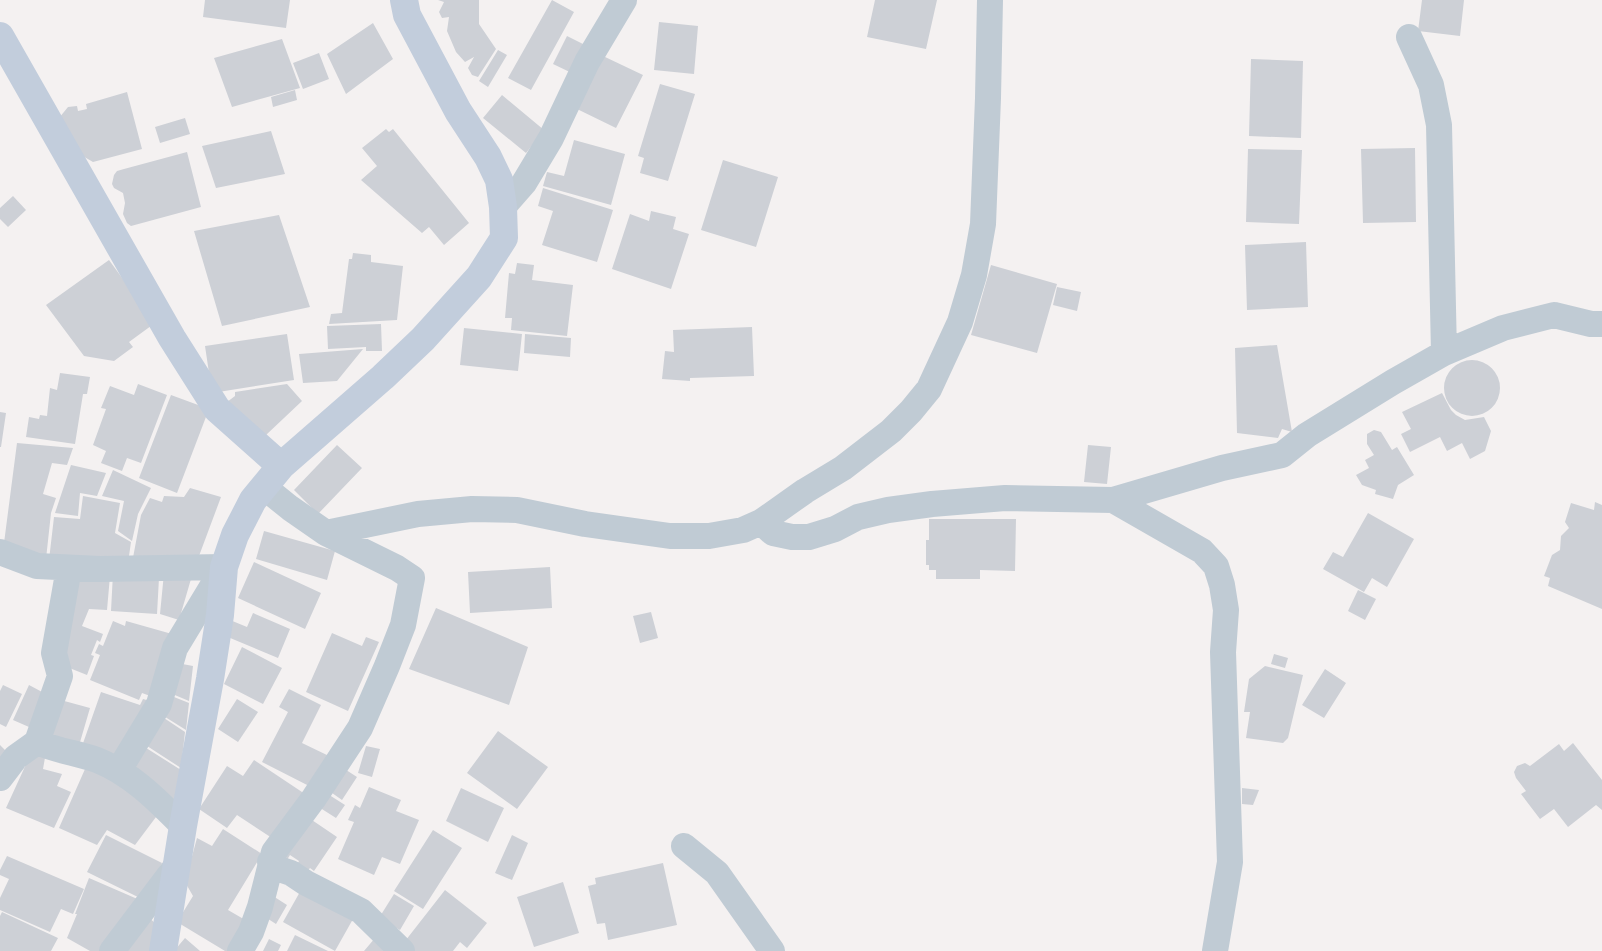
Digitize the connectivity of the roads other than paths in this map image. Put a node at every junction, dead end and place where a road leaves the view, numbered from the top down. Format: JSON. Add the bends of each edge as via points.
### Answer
{"nodes":[{"id":1,"x":404,"y":0,"type":"edge"},
{"id":2,"x":624,"y":0,"type":"edge"},
{"id":3,"x":990,"y":0,"type":"edge"},
{"id":4,"x":0,"y":36,"type":"edge"},
{"id":5,"x":1409,"y":37,"type":"dead end"},
{"id":6,"x":503,"y":207,"type":"junction"},
{"id":7,"x":1602,"y":324,"type":"edge"},
{"id":8,"x":1444,"y":353,"type":"junction"},
{"id":9,"x":281,"y":466,"type":"junction"},
{"id":10,"x":264,"y":486,"type":"junction"},
{"id":11,"x":1113,"y":500,"type":"junction"},
{"id":12,"x":761,"y":522,"type":"junction"},
{"id":13,"x":326,"y":533,"type":"junction"},
{"id":14,"x":0,"y":552,"type":"edge"},
{"id":15,"x":224,"y":567,"type":"junction"},
{"id":16,"x":69,"y":568,"type":"junction"},
{"id":17,"x":38,"y":742,"type":"junction"},
{"id":18,"x":119,"y":770,"type":"junction"},
{"id":19,"x":0,"y":778,"type":"edge"},
{"id":20,"x":183,"y":826,"type":"junction"},
{"id":21,"x":684,"y":846,"type":"dead end"},
{"id":22,"x":270,"y":862,"type":"junction"},
{"id":23,"x":177,"y":865,"type":"junction"},
{"id":24,"x":112,"y":951,"type":"edge"},
{"id":25,"x":163,"y":951,"type":"edge"},
{"id":26,"x":240,"y":951,"type":"edge"},
{"id":27,"x":402,"y":951,"type":"edge"},
{"id":28,"x":772,"y":951,"type":"edge"},
{"id":29,"x":1215,"y":951,"type":"edge"}],
"edges":[{"from":1,"to":6,"type":"main road","via":[[407,15],[499,180]]},
{"from":2,"to":6,"type":"street","via":[[587,62],[547,145],[524,183]]},
{"from":3,"to":12,"type":"street","via":[[983,224],[974,275],[960,322],[929,390],[898,424],[843,468]]},
{"from":4,"to":9,"type":"main road","via":[[172,338],[217,409]]},
{"from":5,"to":8,"type":"street","via":[[1430,85],[1438,125]]},
{"from":6,"to":9,"type":"main road","via":[[504,238],[479,277],[423,339]]},
{"from":7,"to":8,"type":"street","via":[[1554,315],[1503,328]]},
{"from":8,"to":11,"type":"street","via":[[1308,435],[1282,455],[1222,468]]},
{"from":9,"to":10,"type":"main road"},
{"from":10,"to":13,"type":"street"},
{"from":10,"to":15,"type":"main road","via":[[235,534]]},
{"from":11,"to":12,"type":"street","via":[[1004,498],[932,504],[858,517],[809,537],[773,533]]},
{"from":11,"to":29,"type":"street","via":[[1202,551],[1216,566],[1222,585],[1226,610],[1223,652],[1230,862]]},
{"from":12,"to":13,"type":"street","via":[[743,530],[709,536],[670,536],[517,510],[472,509],[418,514]]},
{"from":13,"to":22,"type":"street","via":[[412,578],[409,598],[403,624],[360,728]]},
{"from":14,"to":16,"type":"street","via":[[37,566]]},
{"from":15,"to":16,"type":"street"},
{"from":15,"to":18,"type":"street","via":[[175,648],[159,704]]},
{"from":15,"to":20,"type":"main road","via":[[216,642]]},
{"from":16,"to":17,"type":"street","via":[[54,654],[60,676]]},
{"from":17,"to":18,"type":"street"},
{"from":17,"to":19,"type":"street","via":[[16,757]]},
{"from":18,"to":20,"type":"street","via":[[146,788]]},
{"from":20,"to":23,"type":"main road"},
{"from":21,"to":28,"type":"street","via":[[717,874]]},
{"from":22,"to":26,"type":"street","via":[[260,907]]},
{"from":22,"to":27,"type":"street","via":[[361,911]]},
{"from":23,"to":24,"type":"street"},
{"from":23,"to":25,"type":"main road"}]}
